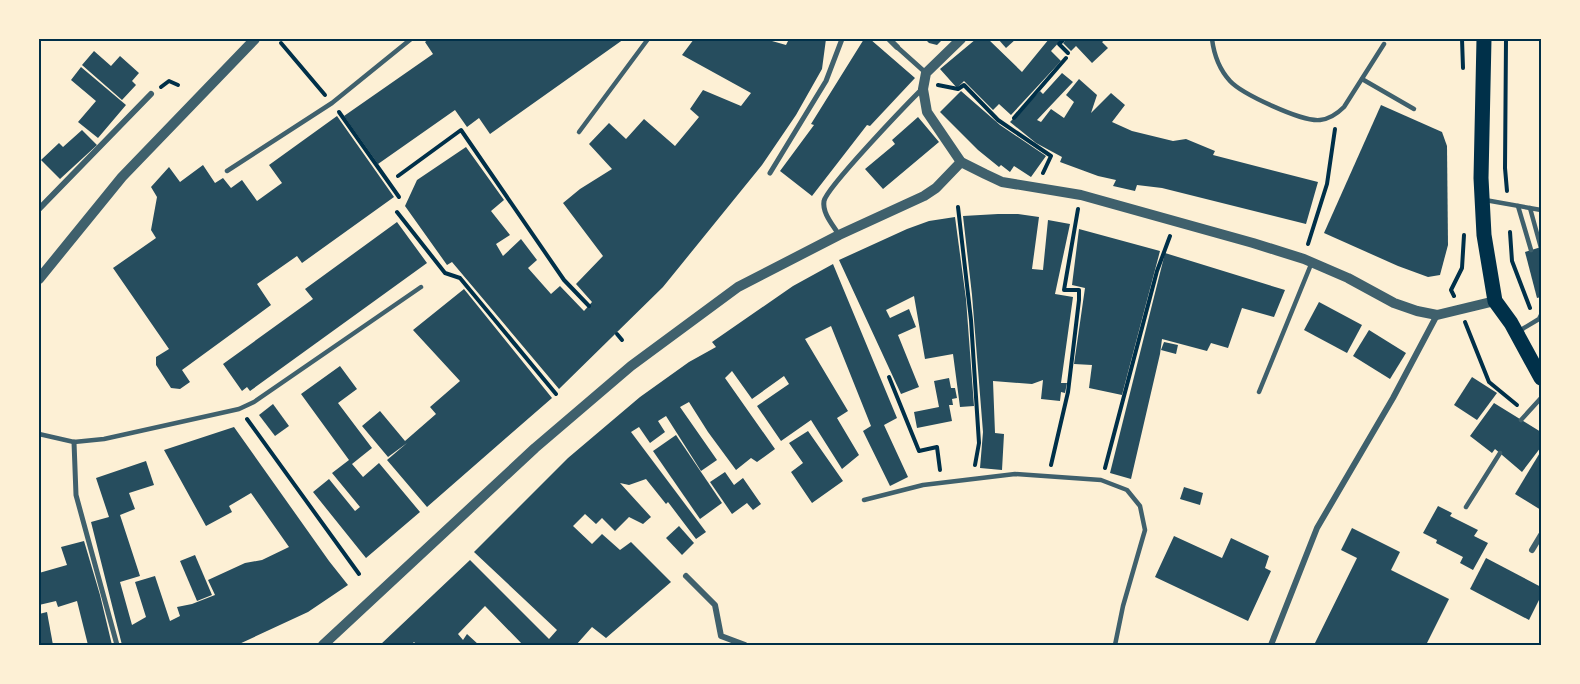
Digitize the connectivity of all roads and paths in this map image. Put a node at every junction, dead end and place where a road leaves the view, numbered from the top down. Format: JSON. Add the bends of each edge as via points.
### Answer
{"nodes":[{"id":1,"x":255,"y":39,"type":"edge"},
{"id":2,"x":411,"y":39,"type":"edge"},
{"id":3,"x":648,"y":39,"type":"edge"},
{"id":4,"x":842,"y":39,"type":"edge"},
{"id":5,"x":889,"y":39,"type":"edge"},
{"id":6,"x":961,"y":39,"type":"edge"},
{"id":7,"x":1064,"y":39,"type":"edge"},
{"id":8,"x":1212,"y":39,"type":"edge"},
{"id":9,"x":1484,"y":39,"type":"edge"},
{"id":10,"x":281,"y":43,"type":"dead end"},
{"id":11,"x":1384,"y":44,"type":"dead end"},
{"id":12,"x":897,"y":46,"type":"joint"},
{"id":13,"x":1068,"y":53,"type":"dead end"},
{"id":14,"x":1066,"y":58,"type":"dead end"},
{"id":15,"x":1362,"y":79,"type":"junction"},
{"id":16,"x":924,"y":82,"type":"junction"},
{"id":17,"x":151,"y":94,"type":"dead end"},
{"id":18,"x":332,"y":103,"type":"junction"},
{"id":19,"x":1414,"y":109,"type":"dead end"},
{"id":20,"x":1337,"y":114,"type":"junction"},
{"id":21,"x":1014,"y":118,"type":"dead end"},
{"id":22,"x":579,"y":132,"type":"dead end"},
{"id":23,"x":961,"y":162,"type":"junction"},
{"id":24,"x":227,"y":171,"type":"dead end"},
{"id":25,"x":770,"y":173,"type":"dead end"},
{"id":26,"x":398,"y":176,"type":"dead end"},
{"id":27,"x":1036,"y":187,"type":"junction"},
{"id":28,"x":1081,"y":195,"type":"junction"},
{"id":29,"x":399,"y":197,"type":"dead end"},
{"id":30,"x":1482,"y":199,"type":"junction"},
{"id":31,"x":1518,"y":206,"type":"junction"},
{"id":32,"x":958,"y":207,"type":"dead end"},
{"id":33,"x":1530,"y":208,"type":"junction"},
{"id":34,"x":39,"y":209,"type":"edge"},
{"id":35,"x":1541,"y":211,"type":"edge"},
{"id":36,"x":398,"y":212,"type":"dead end"},
{"id":37,"x":1176,"y":222,"type":"junction"},
{"id":38,"x":839,"y":235,"type":"junction"},
{"id":39,"x":1541,"y":248,"type":"edge"},
{"id":40,"x":1531,"y":250,"type":"dead end"},
{"id":41,"x":1308,"y":260,"type":"junction"},
{"id":42,"x":39,"y":279,"type":"edge"},
{"id":43,"x":421,"y":287,"type":"dead end"},
{"id":44,"x":1495,"y":301,"type":"junction"},
{"id":45,"x":589,"y":306,"type":"dead end"},
{"id":46,"x":1437,"y":315,"type":"junction"},
{"id":47,"x":1541,"y":315,"type":"edge"},
{"id":48,"x":1464,"y":322,"type":"dead end"},
{"id":49,"x":1515,"y":333,"type":"junction"},
{"id":50,"x":617,"y":334,"type":"dead end"},
{"id":51,"x":622,"y":340,"type":"dead end"},
{"id":52,"x":889,"y":377,"type":"dead end"},
{"id":53,"x":1541,"y":378,"type":"edge"},
{"id":54,"x":1259,"y":392,"type":"dead end"},
{"id":55,"x":556,"y":394,"type":"dead end"},
{"id":56,"x":1541,"y":398,"type":"edge"},
{"id":57,"x":239,"y":409,"type":"junction"},
{"id":58,"x":1526,"y":413,"type":"junction"},
{"id":59,"x":1521,"y":420,"type":"dead end"},
{"id":60,"x":39,"y":434,"type":"edge"},
{"id":61,"x":74,"y":442,"type":"junction"},
{"id":62,"x":1500,"y":453,"type":"dead end"},
{"id":63,"x":1048,"y":475,"type":"junction"},
{"id":64,"x":972,"y":478,"type":"junction"},
{"id":65,"x":1101,"y":480,"type":"junction"},
{"id":66,"x":942,"y":482,"type":"junction"},
{"id":67,"x":864,"y":500,"type":"dead end"},
{"id":68,"x":1466,"y":507,"type":"dead end"},
{"id":69,"x":1541,"y":535,"type":"edge"},
{"id":70,"x":1532,"y":550,"type":"dead end"},
{"id":71,"x":359,"y":574,"type":"dead end"},
{"id":72,"x":686,"y":576,"type":"dead end"},
{"id":73,"x":117,"y":645,"type":"edge"},
{"id":74,"x":323,"y":645,"type":"edge"},
{"id":75,"x":745,"y":645,"type":"edge"},
{"id":76,"x":1115,"y":645,"type":"edge"},
{"id":77,"x":1271,"y":645,"type":"edge"}],
"edges":[{"from":1,"to":42,"type":"street","via":[[122,177]]},
{"from":2,"to":18,"type":"lane"},
{"from":3,"to":22,"type":"lane"},
{"from":4,"to":25,"type":"street","via":[[826,81]]},
{"from":5,"to":12,"type":"street"},
{"from":6,"to":16,"type":"street"},
{"from":7,"to":13,"type":"path","via":[[1059,44]]},
{"from":8,"to":20,"type":"lane","via":[[1216,61],[1232,83],[1305,119],[1320,120]]},
{"from":9,"to":30,"type":"main road"},
{"from":10,"to":18,"type":"path"},
{"from":11,"to":15,"type":"lane"},
{"from":12,"to":16,"type":"street"},
{"from":14,"to":21,"type":"path"},
{"from":15,"to":19,"type":"lane"},
{"from":15,"to":20,"type":"lane"},
{"from":16,"to":23,"type":"street","via":[[927,112]]},
{"from":16,"to":27,"type":"path","via":[[958,89],[964,85],[1051,156]]},
{"from":16,"to":38,"type":"street","via":[[824,199],[824,210]]},
{"from":17,"to":34,"type":"street"},
{"from":18,"to":24,"type":"lane"},
{"from":18,"to":29,"type":"path"},
{"from":20,"to":41,"type":"path","via":[[1327,184]]},
{"from":23,"to":27,"type":"street","via":[[1002,182]]},
{"from":23,"to":38,"type":"street","via":[[924,196]]},
{"from":26,"to":45,"type":"path","via":[[461,130],[564,280]]},
{"from":27,"to":28,"type":"street"},
{"from":28,"to":37,"type":"street"},
{"from":28,"to":63,"type":"path","via":[[1064,290],[1079,290],[1070,380]]},
{"from":30,"to":31,"type":"lane"},
{"from":30,"to":44,"type":"main road"},
{"from":31,"to":33,"type":"lane"},
{"from":31,"to":40,"type":"lane"},
{"from":32,"to":64,"type":"path","via":[[979,443]]},
{"from":33,"to":35,"type":"lane"},
{"from":33,"to":39,"type":"lane"},
{"from":36,"to":55,"type":"path","via":[[445,273],[460,278]]},
{"from":37,"to":41,"type":"street"},
{"from":37,"to":65,"type":"path","via":[[1157,271]]},
{"from":38,"to":74,"type":"street","via":[[738,287],[631,366],[535,448]]},
{"from":41,"to":46,"type":"street","via":[[1394,303]]},
{"from":41,"to":54,"type":"lane"},
{"from":43,"to":57,"type":"lane"},
{"from":44,"to":46,"type":"street"},
{"from":44,"to":49,"type":"main road"},
{"from":46,"to":77,"type":"street","via":[[1317,528]]},
{"from":47,"to":49,"type":"lane"},
{"from":48,"to":58,"type":"path","via":[[1489,382]]},
{"from":49,"to":53,"type":"main road"},
{"from":50,"to":51,"type":"path"},
{"from":52,"to":66,"type":"path","via":[[919,451],[937,447]]},
{"from":56,"to":58,"type":"lane"},
{"from":57,"to":61,"type":"lane"},
{"from":57,"to":71,"type":"path"},
{"from":58,"to":59,"type":"lane"},
{"from":60,"to":61,"type":"lane"},
{"from":61,"to":73,"type":"street","via":[[76,495]]},
{"from":62,"to":68,"type":"lane"},
{"from":63,"to":64,"type":"lane"},
{"from":63,"to":65,"type":"lane"},
{"from":64,"to":66,"type":"lane"},
{"from":65,"to":76,"type":"lane","via":[[1127,490],[1140,506],[1145,530]]},
{"from":66,"to":67,"type":"lane"},
{"from":69,"to":70,"type":"street"},
{"from":72,"to":75,"type":"street","via":[[715,604],[721,636]]}]}
